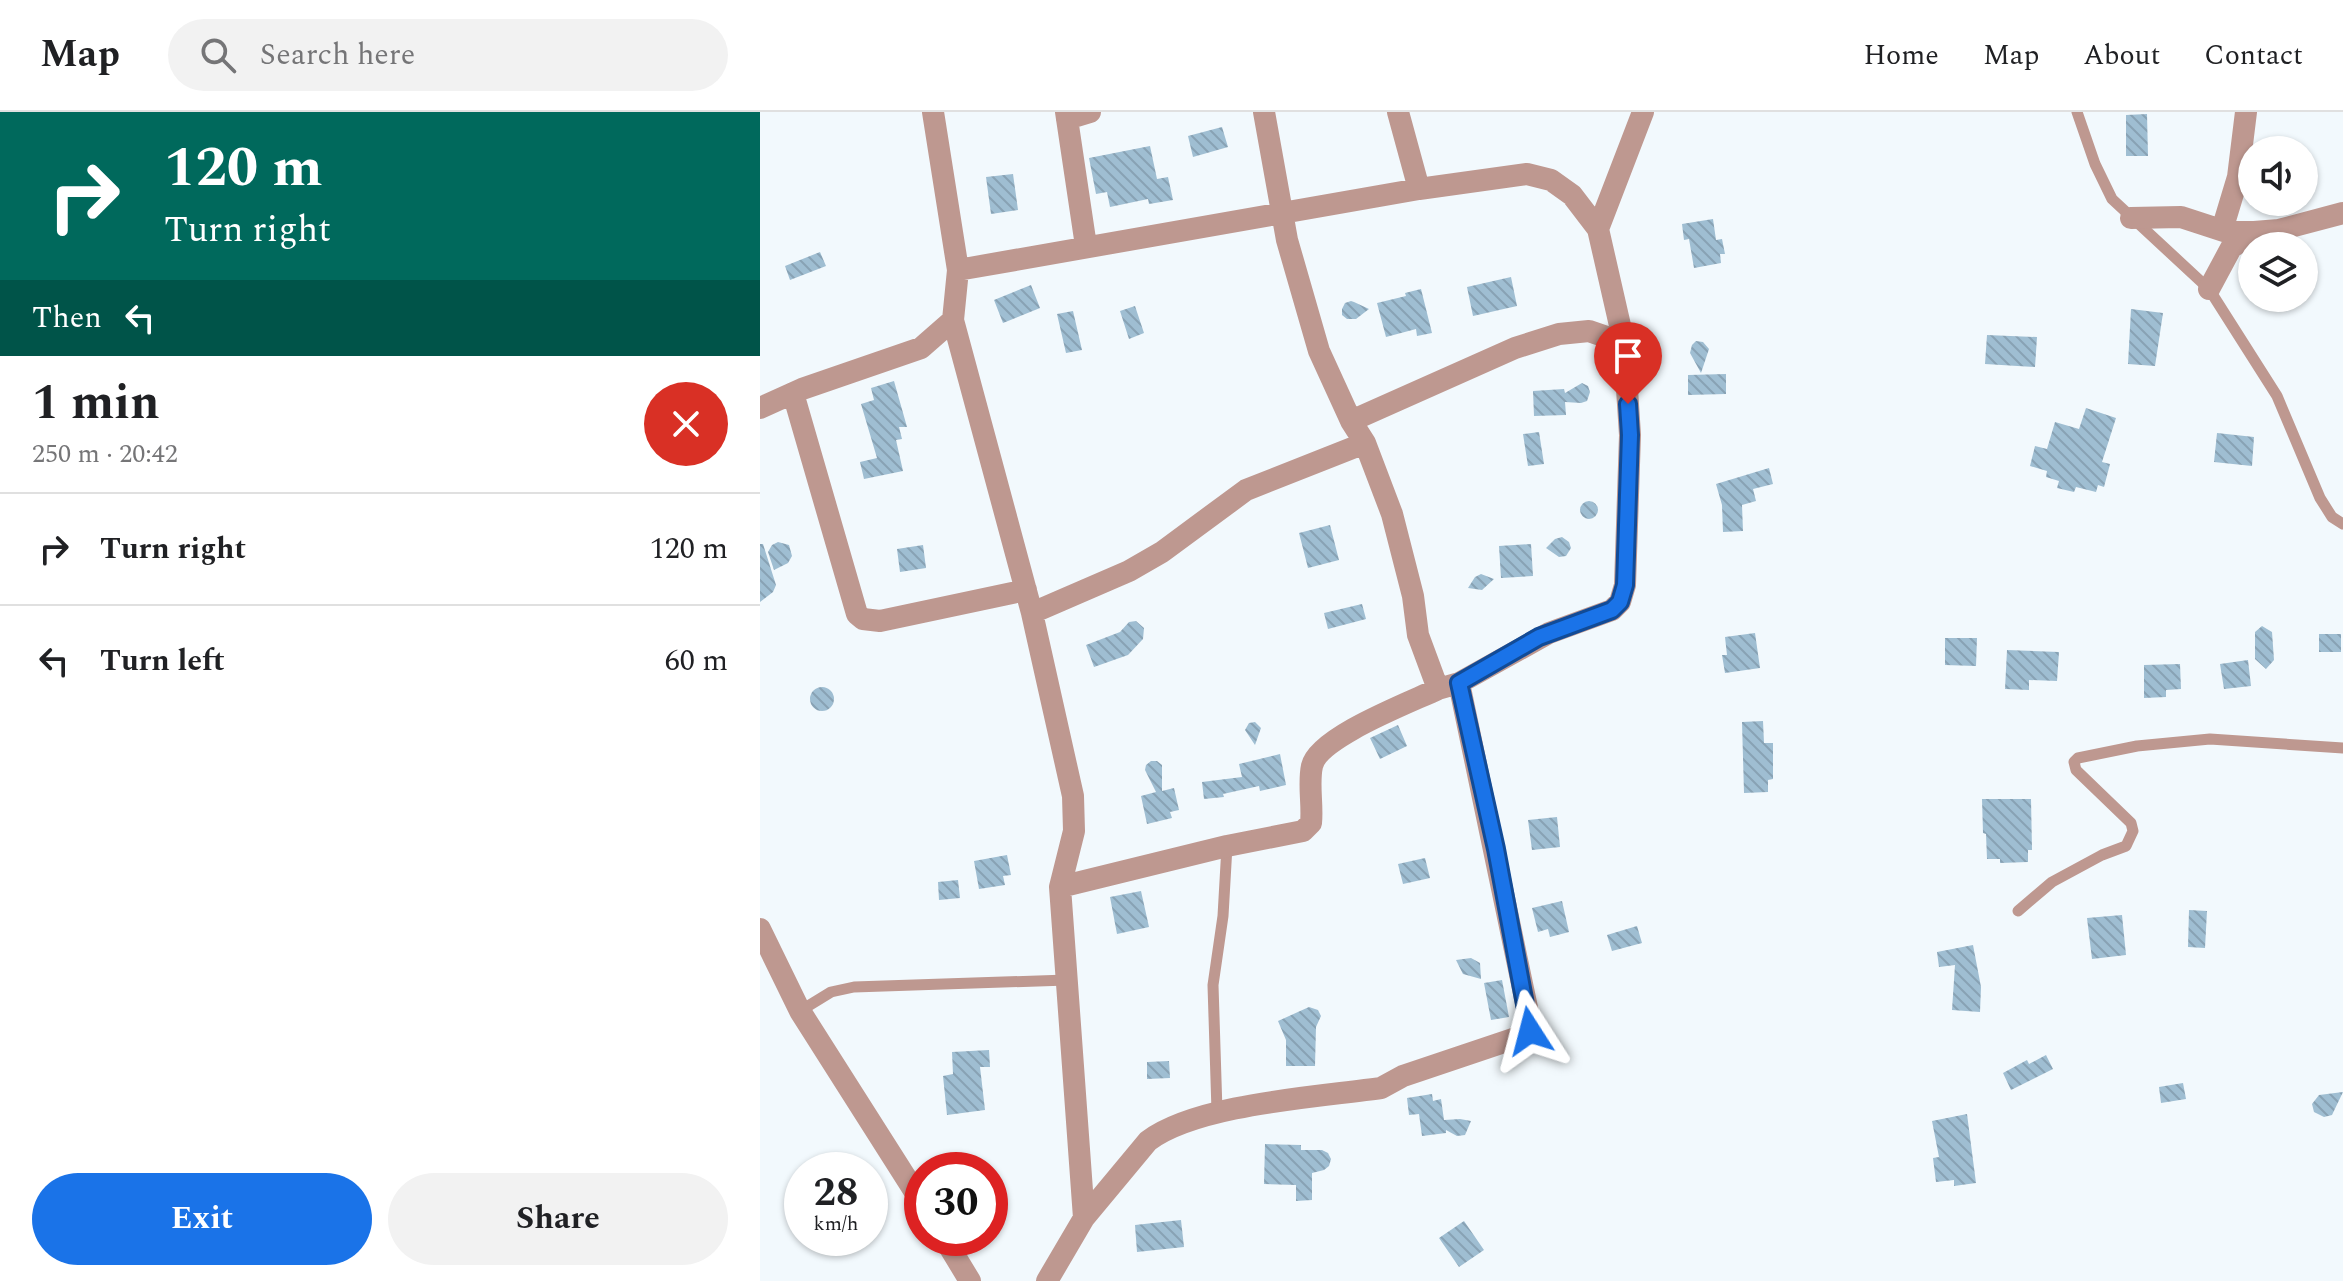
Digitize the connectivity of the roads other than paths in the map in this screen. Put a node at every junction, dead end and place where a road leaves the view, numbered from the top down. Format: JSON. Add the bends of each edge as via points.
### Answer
{"nodes":[{"id":1,"x":933,"y":112,"type":"edge"},
{"id":2,"x":1090,"y":112,"type":"edge"},
{"id":3,"x":1264,"y":112,"type":"edge"},
{"id":4,"x":1398,"y":112,"type":"edge"},
{"id":5,"x":1643,"y":112,"type":"edge"},
{"id":6,"x":2077,"y":112,"type":"edge"},
{"id":7,"x":2246,"y":112,"type":"edge"},
{"id":8,"x":1066,"y":116,"type":"edge"},
{"id":9,"x":1419,"y":189,"type":"junction"},
{"id":10,"x":1283,"y":212,"type":"junction"},
{"id":11,"x":2343,"y":213,"type":"edge"},
{"id":12,"x":2131,"y":218,"type":"junction"},
{"id":13,"x":1598,"y":229,"type":"junction"},
{"id":14,"x":2222,"y":230,"type":"junction"},
{"id":15,"x":2254,"y":232,"type":"joint"},
{"id":16,"x":2238,"y":243,"type":"edge"},
{"id":17,"x":1086,"y":246,"type":"junction"},
{"id":18,"x":958,"y":270,"type":"junction"},
{"id":19,"x":2209,"y":289,"type":"junction"},
{"id":20,"x":953,"y":320,"type":"junction"},
{"id":21,"x":1624,"y":343,"type":"junction"},
{"id":22,"x":793,"y":393,"type":"junction"},
{"id":23,"x":760,"y":408,"type":"edge"},
{"id":24,"x":1351,"y":421,"type":"junction"},
{"id":25,"x":1365,"y":443,"type":"junction"},
{"id":26,"x":2343,"y":524,"type":"edge"},
{"id":27,"x":1026,"y":590,"type":"junction"},
{"id":28,"x":1032,"y":613,"type":"junction"},
{"id":29,"x":1449,"y":686,"type":"junction"},
{"id":30,"x":2343,"y":748,"type":"edge"},
{"id":31,"x":1227,"y":846,"type":"junction"},
{"id":32,"x":1060,"y":887,"type":"junction"},
{"id":33,"x":2018,"y":911,"type":"dead end"},
{"id":34,"x":761,"y":936,"type":"edge"},
{"id":35,"x":1068,"y":980,"type":"junction"},
{"id":36,"x":800,"y":1011,"type":"junction"},
{"id":37,"x":1217,"y":1111,"type":"junction"},
{"id":38,"x":904,"y":1175,"type":"edge"},
{"id":39,"x":1084,"y":1218,"type":"junction"},
{"id":40,"x":955,"y":1256,"type":"edge"},
{"id":41,"x":970,"y":1281,"type":"edge"},
{"id":42,"x":1047,"y":1281,"type":"edge"}],
"edges":[{"from":1,"to":18,"type":"street"},
{"from":2,"to":8,"type":"street"},
{"from":3,"to":10,"type":"street"},
{"from":4,"to":9,"type":"street"},
{"from":5,"to":13,"type":"street"},
{"from":6,"to":12,"type":"lane","via":[[2112,199]]},
{"from":7,"to":14,"type":"street","via":[[2238,177]]},
{"from":8,"to":17,"type":"street"},
{"from":9,"to":10,"type":"street"},
{"from":9,"to":13,"type":"street","via":[[1536,175],[1561,185]]},
{"from":10,"to":17,"type":"street"},
{"from":10,"to":24,"type":"street","via":[[1319,351]]},
{"from":11,"to":15,"type":"street"},
{"from":12,"to":14,"type":"street","via":[[2181,217]]},
{"from":12,"to":19,"type":"lane"},
{"from":13,"to":21,"type":"street"},
{"from":14,"to":15,"type":"street"},
{"from":16,"to":19,"type":"street"},
{"from":17,"to":18,"type":"street"},
{"from":18,"to":20,"type":"street"},
{"from":19,"to":26,"type":"lane","via":[[2277,396],[2320,498]]},
{"from":20,"to":22,"type":"street","via":[[921,348]]},
{"from":20,"to":27,"type":"street"},
{"from":21,"to":24,"type":"street","via":[[1589,331],[1559,334],[1515,348]]},
{"from":21,"to":29,"type":"street","via":[[1630,435],[1620,602],[1612,610],[1539,637]]},
{"from":22,"to":23,"type":"street"},
{"from":22,"to":27,"type":"street","via":[[857,614],[880,621]]},
{"from":24,"to":25,"type":"street"},
{"from":25,"to":28,"type":"street","via":[[1246,490],[1129,571]]},
{"from":25,"to":29,"type":"street","via":[[1392,514],[1418,635]]},
{"from":27,"to":28,"type":"street"},
{"from":28,"to":32,"type":"street","via":[[1073,796],[1073,837]]},
{"from":29,"to":31,"type":"street","via":[[1322,749],[1312,766],[1308,828]]},
{"from":29,"to":37,"type":"street","via":[[1496,849],[1530,1031],[1381,1088]]},
{"from":30,"to":33,"type":"lane","via":[[2210,739],[2078,758],[2076,770],[2131,823],[2131,839],[2052,882]]},
{"from":31,"to":32,"type":"street"},
{"from":31,"to":37,"type":"lane","via":[[1213,985]]},
{"from":32,"to":35,"type":"street"},
{"from":34,"to":36,"type":"street"},
{"from":35,"to":36,"type":"lane","via":[[854,987],[831,992]]},
{"from":35,"to":39,"type":"street"},
{"from":36,"to":38,"type":"street"},
{"from":37,"to":39,"type":"street","via":[[1148,1141]]},
{"from":39,"to":42,"type":"street"},
{"from":40,"to":41,"type":"street"}]}
